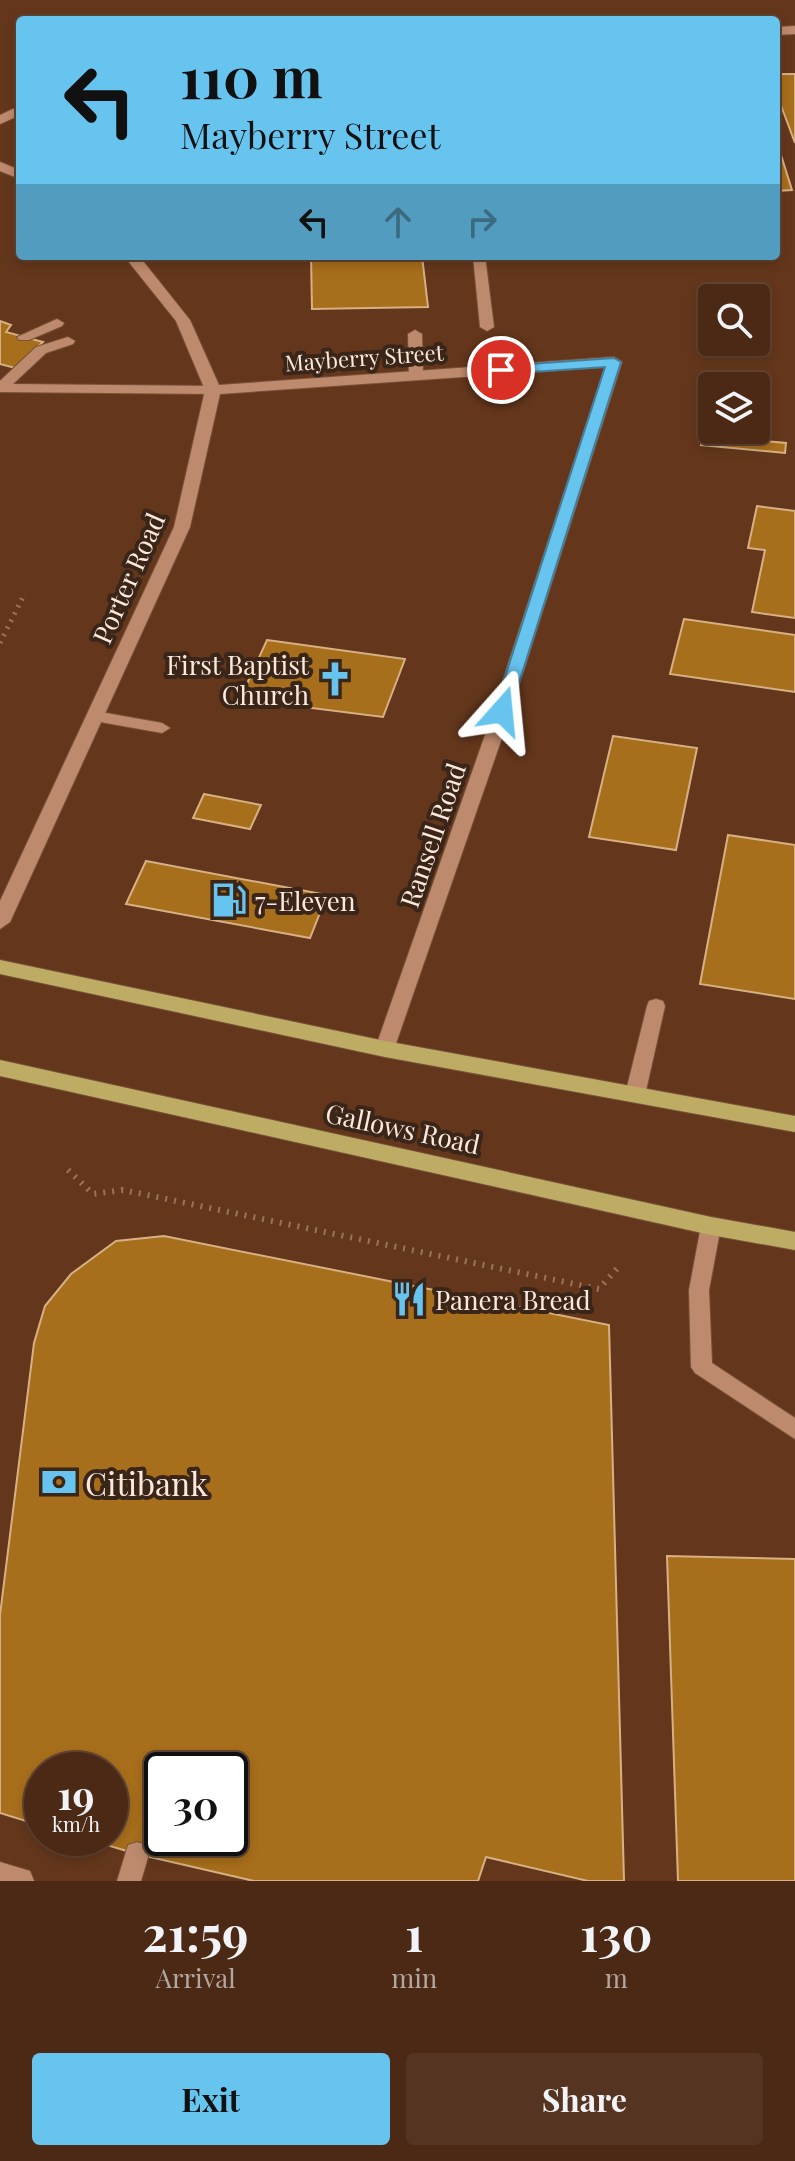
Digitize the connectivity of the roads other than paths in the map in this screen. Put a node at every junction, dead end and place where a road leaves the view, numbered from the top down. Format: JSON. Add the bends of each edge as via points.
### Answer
{"nodes":[{"id":1,"x":134,"y":260,"type":"edge"},
{"id":2,"x":479,"y":260,"type":"edge"},
{"id":3,"x":57,"y":323,"type":"dead end"},
{"id":4,"x":487,"y":327,"type":"dead end"},
{"id":5,"x":415,"y":334,"type":"dead end"},
{"id":6,"x":24,"y":337,"type":"dead end"},
{"id":7,"x":68,"y":341,"type":"dead end"},
{"id":8,"x":614,"y":362,"type":"joint"},
{"id":9,"x":416,"y":376,"type":"junction"},
{"id":10,"x":0,"y":388,"type":"edge"},
{"id":11,"x":213,"y":390,"type":"junction"},
{"id":12,"x":95,"y":716,"type":"junction"},
{"id":13,"x":162,"y":728,"type":"dead end"},
{"id":14,"x":0,"y":922,"type":"edge"},
{"id":15,"x":0,"y":967,"type":"edge"},
{"id":16,"x":656,"y":1006,"type":"dead end"},
{"id":17,"x":385,"y":1049,"type":"junction"},
{"id":18,"x":0,"y":1068,"type":"edge"},
{"id":19,"x":635,"y":1095,"type":"junction"},
{"id":20,"x":795,"y":1124,"type":"edge"},
{"id":21,"x":711,"y":1226,"type":"junction"},
{"id":22,"x":795,"y":1241,"type":"edge"},
{"id":23,"x":795,"y":1430,"type":"edge"},
{"id":24,"x":137,"y":1854,"type":"dead end"},
{"id":25,"x":0,"y":1876,"type":"edge"},
{"id":26,"x":20,"y":1881,"type":"edge"},
{"id":27,"x":129,"y":1881,"type":"edge"}],
"edges":[{"from":1,"to":11,"type":"street","via":[[183,320]]},
{"from":2,"to":4,"type":"lane"},
{"from":3,"to":6,"type":"lane"},
{"from":5,"to":9,"type":"lane"},
{"from":7,"to":10,"type":"lane","via":[[41,350]]},
{"from":8,"to":9,"type":"street","name":"Mayberry Street"},
{"from":8,"to":17,"type":"street","name":"Ransell Road","via":[[494,735]]},
{"from":9,"to":11,"type":"street","name":"Mayberry Street"},
{"from":10,"to":11,"type":"lane"},
{"from":11,"to":12,"type":"street","name":"Porter Road","via":[[182,527]]},
{"from":12,"to":13,"type":"lane"},
{"from":12,"to":14,"type":"street","name":"Porter Road"},
{"from":15,"to":17,"type":"main road"},
{"from":16,"to":19,"type":"lane"},
{"from":17,"to":19,"type":"main road"},
{"from":18,"to":21,"type":"main road","name":"Gallows Road"},
{"from":19,"to":20,"type":"main road"},
{"from":21,"to":22,"type":"main road","name":"Gallows Road"},
{"from":21,"to":23,"type":"lane","via":[[699,1290],[702,1367]]},
{"from":24,"to":27,"type":"lane"},
{"from":25,"to":26,"type":"street"}]}
